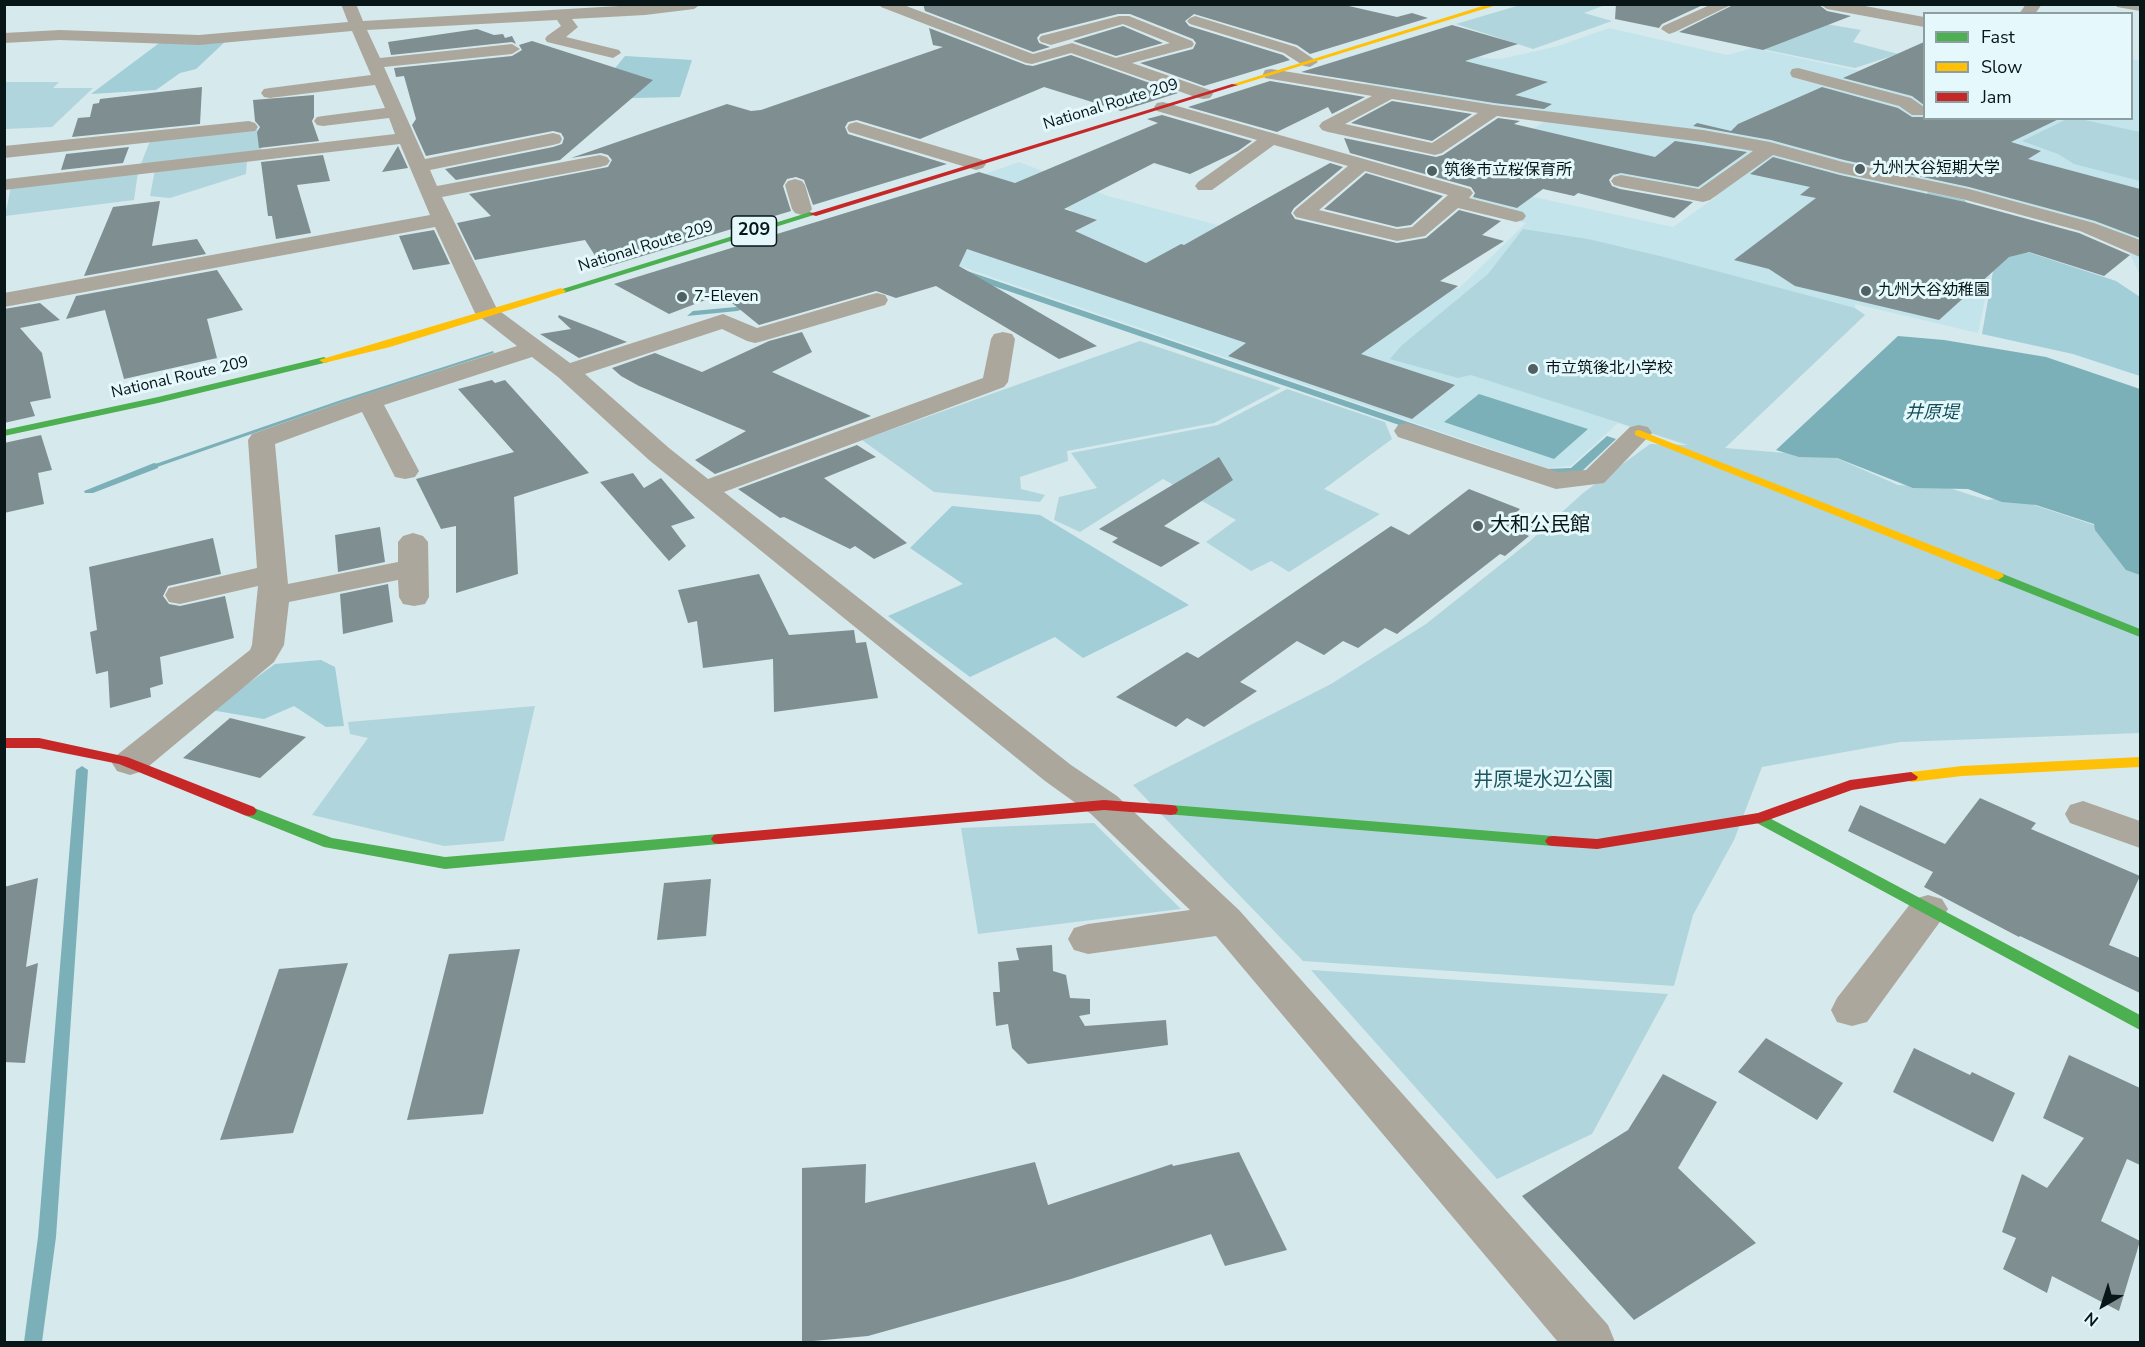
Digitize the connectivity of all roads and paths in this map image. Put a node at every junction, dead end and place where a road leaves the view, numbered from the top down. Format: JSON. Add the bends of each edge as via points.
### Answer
{"nodes":[{"id":1,"x":348,"y":4,"type":"edge"},
{"id":2,"x":694,"y":4,"type":"edge"},
{"id":3,"x":886,"y":4,"type":"edge"},
{"id":4,"x":1497,"y":4,"type":"edge"},
{"id":5,"x":1726,"y":4,"type":"edge"},
{"id":6,"x":1827,"y":4,"type":"edge"},
{"id":7,"x":2122,"y":4,"type":"edge"},
{"id":8,"x":2140,"y":7,"type":"edge"},
{"id":9,"x":559,"y":10,"type":"edge"},
{"id":10,"x":645,"y":10,"type":"junction"},
{"id":11,"x":1195,"y":21,"type":"dead end"},
{"id":12,"x":1923,"y":22,"type":"edge"},
{"id":13,"x":359,"y":26,"type":"junction"},
{"id":14,"x":661,"y":26,"type":"dead end"},
{"id":15,"x":1669,"y":29,"type":"dead end"},
{"id":16,"x":4,"y":38,"type":"edge"},
{"id":17,"x":1072,"y":48,"type":"junction"},
{"id":18,"x":512,"y":49,"type":"dead end"},
{"id":19,"x":613,"y":53,"type":"dead end"},
{"id":20,"x":1310,"y":62,"type":"junction"},
{"id":21,"x":1115,"y":63,"type":"junction"},
{"id":22,"x":379,"y":71,"type":"junction"},
{"id":23,"x":1798,"y":73,"type":"dead end"},
{"id":24,"x":1271,"y":74,"type":"junction"},
{"id":25,"x":270,"y":93,"type":"dead end"},
{"id":26,"x":1390,"y":93,"type":"junction"},
{"id":27,"x":1204,"y":94,"type":"junction"},
{"id":28,"x":1163,"y":107,"type":"junction"},
{"id":29,"x":1494,"y":110,"type":"junction"},
{"id":30,"x":1918,"y":111,"type":"dead end"},
{"id":31,"x":396,"y":112,"type":"junction"},
{"id":32,"x":323,"y":121,"type":"dead end"},
{"id":33,"x":134,"y":123,"type":"dead end"},
{"id":34,"x":249,"y":127,"type":"dead end"},
{"id":35,"x":856,"y":128,"type":"dead end"},
{"id":36,"x":407,"y":138,"type":"junction"},
{"id":37,"x":1271,"y":138,"type":"junction"},
{"id":38,"x":553,"y":139,"type":"dead end"},
{"id":39,"x":120,"y":141,"type":"junction"},
{"id":40,"x":1770,"y":148,"type":"junction"},
{"id":41,"x":4,"y":152,"type":"edge"},
{"id":42,"x":600,"y":162,"type":"dead end"},
{"id":43,"x":976,"y":164,"type":"junction"},
{"id":44,"x":1362,"y":164,"type":"junction"},
{"id":45,"x":419,"y":166,"type":"junction"},
{"id":46,"x":145,"y":168,"type":"junction"},
{"id":47,"x":1621,"y":181,"type":"dead end"},
{"id":48,"x":7,"y":184,"type":"dead end"},
{"id":49,"x":795,"y":184,"type":"dead end"},
{"id":50,"x":1204,"y":186,"type":"dead end"},
{"id":51,"x":139,"y":190,"type":"dead end"},
{"id":52,"x":431,"y":193,"type":"junction"},
{"id":53,"x":1454,"y":201,"type":"junction"},
{"id":54,"x":802,"y":208,"type":"dead end"},
{"id":55,"x":1516,"y":216,"type":"dead end"},
{"id":56,"x":442,"y":219,"type":"junction"},
{"id":57,"x":2140,"y":251,"type":"edge"},
{"id":58,"x":4,"y":300,"type":"edge"},
{"id":59,"x":877,"y":300,"type":"dead end"},
{"id":60,"x":486,"y":313,"type":"junction"},
{"id":61,"x":1003,"y":339,"type":"dead end"},
{"id":62,"x":533,"y":349,"type":"junction"},
{"id":63,"x":567,"y":372,"type":"junction"},
{"id":64,"x":369,"y":401,"type":"junction"},
{"id":65,"x":1407,"y":431,"type":"dead end"},
{"id":66,"x":4,"y":433,"type":"edge"},
{"id":67,"x":1640,"y":433,"type":"joint"},
{"id":68,"x":405,"y":471,"type":"dead end"},
{"id":69,"x":704,"y":490,"type":"junction"},
{"id":70,"x":413,"y":569,"type":"dead end"},
{"id":71,"x":273,"y":585,"type":"junction"},
{"id":72,"x":180,"y":595,"type":"dead end"},
{"id":73,"x":2140,"y":633,"type":"edge"},
{"id":74,"x":4,"y":743,"type":"edge"},
{"id":75,"x":130,"y":763,"type":"junction"},
{"id":76,"x":2139,"y":763,"type":"edge"},
{"id":77,"x":1104,"y":805,"type":"junction"},
{"id":78,"x":2083,"y":814,"type":"dead end"},
{"id":79,"x":1760,"y":818,"type":"junction"},
{"id":80,"x":2140,"y":835,"type":"edge"},
{"id":81,"x":1928,"y":909,"type":"junction"},
{"id":82,"x":1224,"y":920,"type":"junction"},
{"id":83,"x":1088,"y":939,"type":"dead end"},
{"id":84,"x":1852,"y":1010,"type":"dead end"},
{"id":85,"x":2140,"y":1023,"type":"edge"},
{"id":86,"x":1590,"y":1342,"type":"edge"}],
"edges":[{"from":1,"to":13,"type":"street"},
{"from":2,"to":10,"type":"street"},
{"from":3,"to":17,"type":"street","via":[[1032,59]]},
{"from":4,"to":20,"type":"main road","name":"National Route 209","number":"209"},
{"from":5,"to":15,"type":"street"},
{"from":6,"to":12,"type":"street"},
{"from":7,"to":8,"type":"street"},
{"from":9,"to":10,"type":"street"},
{"from":9,"to":13,"type":"street","via":[[504,18]]},
{"from":9,"to":19,"type":"street","via":[[570,27],[553,39]]},
{"from":10,"to":14,"type":"street"},
{"from":11,"to":20,"type":"street","via":[[1290,50]]},
{"from":13,"to":16,"type":"street","via":[[199,40],[60,35]]},
{"from":13,"to":22,"type":"street"},
{"from":17,"to":21,"type":"street"},
{"from":17,"to":21,"type":"street","via":[[1047,39],[1124,19],[1186,44]]},
{"from":18,"to":22,"type":"street"},
{"from":20,"to":24,"type":"main road","name":"National Route 209","number":"209"},
{"from":21,"to":27,"type":"street"},
{"from":22,"to":25,"type":"street"},
{"from":22,"to":31,"type":"street"},
{"from":23,"to":30,"type":"street","via":[[1905,102]]},
{"from":24,"to":26,"type":"street"},
{"from":24,"to":27,"type":"main road","name":"National Route 209","number":"209"},
{"from":26,"to":29,"type":"street"},
{"from":26,"to":29,"type":"street","via":[[1328,126],[1435,150]]},
{"from":27,"to":28,"type":"main road","name":"National Route 209","number":"209"},
{"from":28,"to":37,"type":"street"},
{"from":28,"to":43,"type":"main road","name":"National Route 209","number":"209"},
{"from":29,"to":40,"type":"street","via":[[1691,134]]},
{"from":31,"to":32,"type":"street"},
{"from":31,"to":36,"type":"street"},
{"from":33,"to":39,"type":"street"},
{"from":34,"to":39,"type":"street"},
{"from":35,"to":43,"type":"street"},
{"from":36,"to":45,"type":"street"},
{"from":36,"to":46,"type":"street"},
{"from":37,"to":44,"type":"street"},
{"from":37,"to":50,"type":"street"},
{"from":38,"to":45,"type":"street"},
{"from":39,"to":41,"type":"street"},
{"from":40,"to":47,"type":"street","via":[[1703,196]]},
{"from":40,"to":57,"type":"street","via":[[2086,226]]},
{"from":42,"to":52,"type":"street"},
{"from":43,"to":60,"type":"main road","name":"National Route 209","number":"209"},
{"from":44,"to":53,"type":"street","via":[[1463,193]]},
{"from":44,"to":53,"type":"street","via":[[1303,213],[1397,235],[1418,232]]},
{"from":45,"to":52,"type":"street"},
{"from":46,"to":48,"type":"street"},
{"from":46,"to":51,"type":"street"},
{"from":49,"to":54,"type":"street"},
{"from":52,"to":56,"type":"street"},
{"from":53,"to":55,"type":"street"},
{"from":56,"to":58,"type":"street"},
{"from":56,"to":60,"type":"street"},
{"from":59,"to":63,"type":"street","via":[[755,336],[723,321]]},
{"from":60,"to":62,"type":"street"},
{"from":60,"to":66,"type":"main road","name":"National Route 209","number":"209","via":[[386,345],[286,370]]},
{"from":61,"to":69,"type":"street","via":[[995,382]]},
{"from":62,"to":63,"type":"street"},
{"from":62,"to":64,"type":"street"},
{"from":63,"to":69,"type":"street"},
{"from":64,"to":68,"type":"street"},
{"from":64,"to":71,"type":"street","via":[[261,440]]},
{"from":65,"to":67,"type":"street","via":[[1556,481],[1594,477]]},
{"from":67,"to":73,"type":"main road"},
{"from":69,"to":77,"type":"street","via":[[1070,783]]},
{"from":70,"to":71,"type":"street"},
{"from":71,"to":72,"type":"street"},
{"from":71,"to":75,"type":"street","via":[[268,645],[263,656]]},
{"from":74,"to":75,"type":"main road","via":[[39,743]]},
{"from":75,"to":77,"type":"main road","via":[[329,843],[445,863]]},
{"from":76,"to":79,"type":"main road","via":[[1962,771],[1850,785]]},
{"from":77,"to":79,"type":"main road","via":[[1597,844]]},
{"from":77,"to":82,"type":"street"},
{"from":78,"to":80,"type":"street"},
{"from":79,"to":81,"type":"main road"},
{"from":81,"to":84,"type":"street"},
{"from":81,"to":85,"type":"main road"},
{"from":82,"to":83,"type":"street"},
{"from":82,"to":86,"type":"street"}]}
